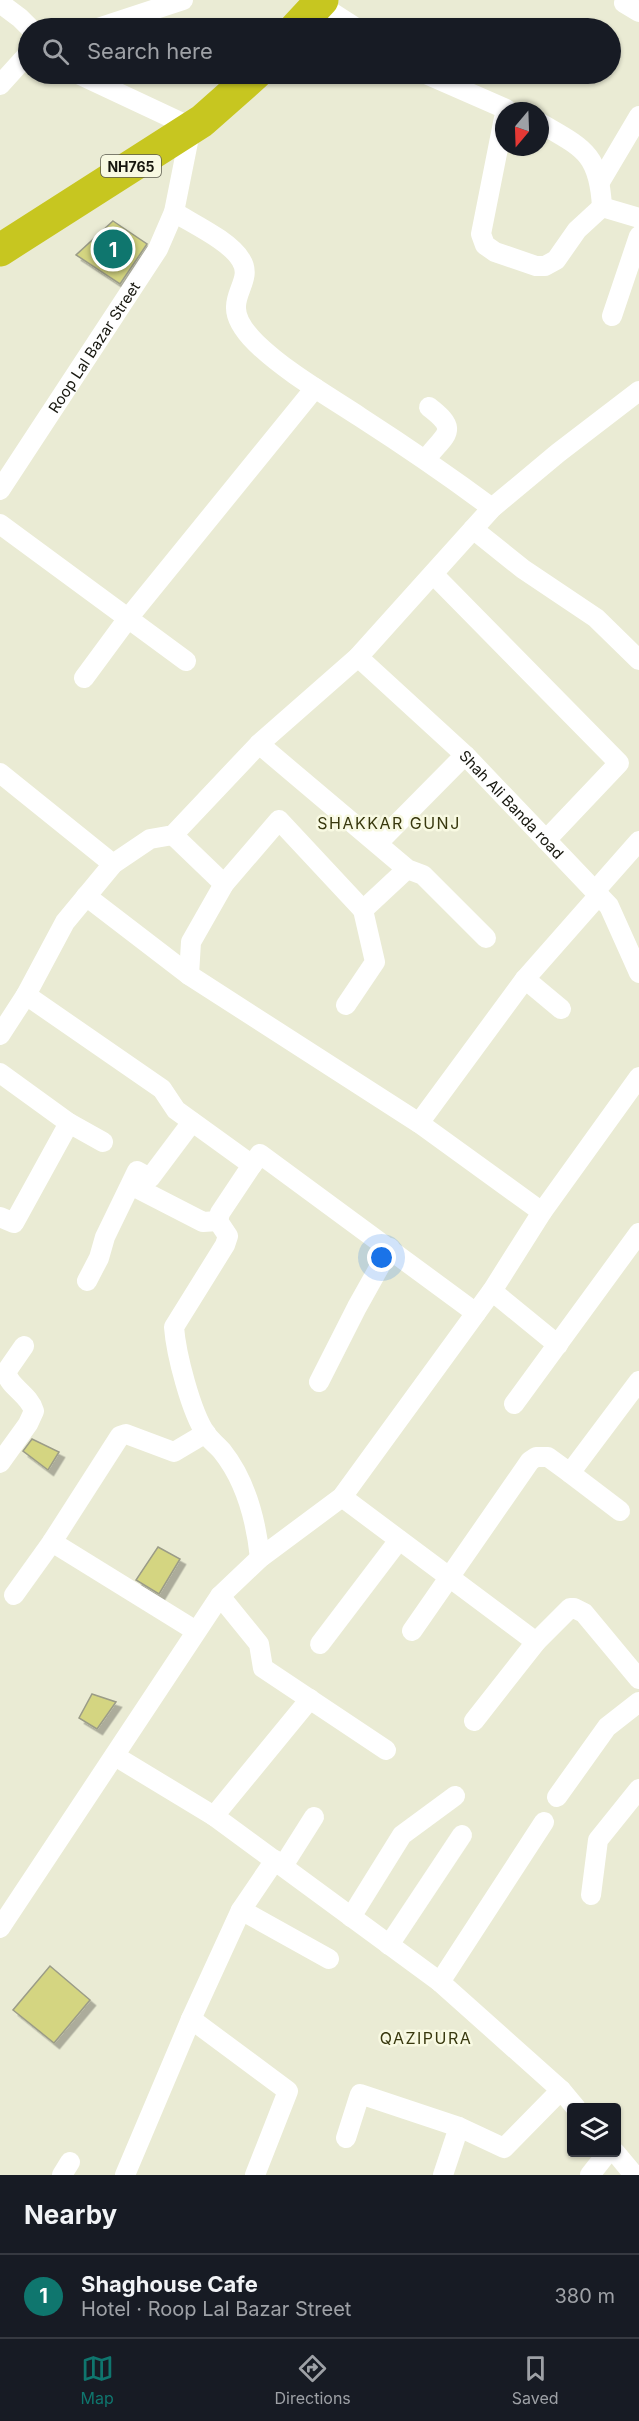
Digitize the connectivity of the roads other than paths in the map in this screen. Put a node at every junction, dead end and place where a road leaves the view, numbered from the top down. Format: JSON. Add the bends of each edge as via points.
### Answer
{"nodes":[{"id":1,"x":183,"y":0,"type":"edge"},
{"id":2,"x":0,"y":3,"type":"edge"},
{"id":3,"x":308,"y":10,"type":"edge"},
{"id":4,"x":20,"y":18,"type":"edge"},
{"id":5,"x":128,"y":18,"type":"edge"},
{"id":6,"x":329,"y":18,"type":"edge"},
{"id":7,"x":18,"y":65,"type":"edge"},
{"id":8,"x":99,"y":84,"type":"edge"},
{"id":9,"x":244,"y":84,"type":"edge"},
{"id":10,"x":447,"y":84,"type":"edge"},
{"id":11,"x":0,"y":85,"type":"edge"},
{"id":12,"x":495,"y":107,"type":"edge"},
{"id":13,"x":639,"y":116,"type":"edge"},
{"id":14,"x":191,"y":127,"type":"junction"},
{"id":15,"x":549,"y":128,"type":"edge"},
{"id":16,"x":497,"y":156,"type":"edge"},
{"id":17,"x":600,"y":182,"type":"junction"},
{"id":18,"x":602,"y":207,"type":"junction"},
{"id":19,"x":174,"y":213,"type":"junction"},
{"id":20,"x":639,"y":218,"type":"edge"},
{"id":21,"x":639,"y":236,"type":"edge"},
{"id":22,"x":0,"y":249,"type":"edge"},
{"id":23,"x":612,"y":316,"type":"dead end"},
{"id":24,"x":315,"y":388,"type":"junction"},
{"id":25,"x":639,"y":391,"type":"edge"},
{"id":26,"x":429,"y":407,"type":"dead end"},
{"id":27,"x":426,"y":459,"type":"junction"},
{"id":28,"x":0,"y":490,"type":"edge"},
{"id":29,"x":492,"y":508,"type":"junction"},
{"id":30,"x":0,"y":524,"type":"edge"},
{"id":31,"x":473,"y":529,"type":"junction"},
{"id":32,"x":434,"y":575,"type":"junction"},
{"id":33,"x":129,"y":617,"type":"junction"},
{"id":34,"x":358,"y":657,"type":"junction"},
{"id":35,"x":639,"y":660,"type":"edge"},
{"id":36,"x":186,"y":661,"type":"dead end"},
{"id":37,"x":84,"y":678,"type":"dead end"},
{"id":38,"x":259,"y":744,"type":"junction"},
{"id":39,"x":465,"y":755,"type":"junction"},
{"id":40,"x":0,"y":773,"type":"edge"},
{"id":41,"x":173,"y":835,"type":"junction"},
{"id":42,"x":546,"y":840,"type":"junction"},
{"id":43,"x":639,"y":841,"type":"edge"},
{"id":44,"x":378,"y":843,"type":"junction"},
{"id":45,"x":113,"y":864,"type":"junction"},
{"id":46,"x":407,"y":869,"type":"junction"},
{"id":47,"x":224,"y":884,"type":"junction"},
{"id":48,"x":597,"y":893,"type":"junction"},
{"id":49,"x":86,"y":896,"type":"junction"},
{"id":50,"x":363,"y":910,"type":"junction"},
{"id":51,"x":486,"y":938,"type":"dead end"},
{"id":52,"x":639,"y":973,"type":"edge"},
{"id":53,"x":189,"y":975,"type":"junction"},
{"id":54,"x":525,"y":979,"type":"junction"},
{"id":55,"x":26,"y":995,"type":"junction"},
{"id":56,"x":346,"y":1005,"type":"dead end"},
{"id":57,"x":561,"y":1009,"type":"dead end"},
{"id":58,"x":0,"y":1035,"type":"edge"},
{"id":59,"x":0,"y":1073,"type":"edge"},
{"id":60,"x":639,"y":1077,"type":"edge"},
{"id":61,"x":192,"y":1122,"type":"junction"},
{"id":62,"x":69,"y":1123,"type":"junction"},
{"id":63,"x":419,"y":1123,"type":"junction"},
{"id":64,"x":103,"y":1142,"type":"dead end"},
{"id":65,"x":252,"y":1165,"type":"junction"},
{"id":66,"x":130,"y":1185,"type":"junction"},
{"id":67,"x":542,"y":1212,"type":"junction"},
{"id":68,"x":0,"y":1217,"type":"edge"},
{"id":69,"x":218,"y":1221,"type":"junction"},
{"id":70,"x":639,"y":1233,"type":"edge"},
{"id":71,"x":390,"y":1248,"type":"junction"},
{"id":72,"x":87,"y":1281,"type":"dead end"},
{"id":73,"x":492,"y":1291,"type":"junction"},
{"id":74,"x":476,"y":1313,"type":"junction"},
{"id":75,"x":558,"y":1345,"type":"junction"},
{"id":76,"x":24,"y":1346,"type":"dead end"},
{"id":77,"x":639,"y":1381,"type":"edge"},
{"id":78,"x":319,"y":1382,"type":"dead end"},
{"id":79,"x":514,"y":1404,"type":"dead end"},
{"id":80,"x":206,"y":1433,"type":"junction"},
{"id":81,"x":0,"y":1463,"type":"edge"},
{"id":82,"x":570,"y":1473,"type":"junction"},
{"id":83,"x":342,"y":1497,"type":"junction"},
{"id":84,"x":620,"y":1511,"type":"dead end"},
{"id":85,"x":399,"y":1540,"type":"junction"},
{"id":86,"x":52,"y":1542,"type":"junction"},
{"id":87,"x":261,"y":1558,"type":"junction"},
{"id":88,"x":449,"y":1577,"type":"junction"},
{"id":89,"x":14,"y":1595,"type":"dead end"},
{"id":90,"x":220,"y":1596,"type":"junction"},
{"id":91,"x":196,"y":1631,"type":"junction"},
{"id":92,"x":412,"y":1631,"type":"dead end"},
{"id":93,"x":536,"y":1642,"type":"junction"},
{"id":94,"x":320,"y":1644,"type":"dead end"},
{"id":95,"x":639,"y":1679,"type":"edge"},
{"id":96,"x":310,"y":1699,"type":"junction"},
{"id":97,"x":639,"y":1702,"type":"edge"},
{"id":98,"x":474,"y":1722,"type":"dead end"},
{"id":99,"x":386,"y":1750,"type":"dead end"},
{"id":100,"x":115,"y":1756,"type":"junction"},
{"id":101,"x":639,"y":1789,"type":"edge"},
{"id":102,"x":455,"y":1796,"type":"dead end"},
{"id":103,"x":557,"y":1797,"type":"dead end"},
{"id":104,"x":214,"y":1816,"type":"junction"},
{"id":105,"x":314,"y":1817,"type":"dead end"},
{"id":106,"x":544,"y":1822,"type":"dead end"},
{"id":107,"x":462,"y":1835,"type":"dead end"},
{"id":108,"x":279,"y":1863,"type":"junction"},
{"id":109,"x":591,"y":1895,"type":"dead end"},
{"id":110,"x":241,"y":1910,"type":"junction"},
{"id":111,"x":351,"y":1917,"type":"junction"},
{"id":112,"x":0,"y":1928,"type":"edge"},
{"id":113,"x":389,"y":1945,"type":"junction"},
{"id":114,"x":329,"y":1959,"type":"dead end"},
{"id":115,"x":440,"y":1982,"type":"junction"},
{"id":116,"x":191,"y":2019,"type":"junction"},
{"id":117,"x":561,"y":2090,"type":"junction"},
{"id":118,"x":572,"y":2103,"type":"edge"},
{"id":119,"x":459,"y":2127,"type":"junction"},
{"id":120,"x":346,"y":2138,"type":"dead end"},
{"id":121,"x":604,"y":2157,"type":"edge"},
{"id":122,"x":619,"y":2157,"type":"edge"},
{"id":123,"x":124,"y":2175,"type":"edge"},
{"id":124,"x":255,"y":2175,"type":"edge"},
{"id":125,"x":443,"y":2175,"type":"edge"},
{"id":126,"x":590,"y":2175,"type":"edge"},
{"id":127,"x":634,"y":2175,"type":"edge"}],
"edges":[{"from":1,"to":5,"type":"street"},
{"from":2,"to":4,"type":"street"},
{"from":3,"to":6,"type":"street"},
{"from":7,"to":11,"type":"street"},
{"from":8,"to":14,"type":"street"},
{"from":9,"to":14,"type":"highway","number":"NH765"},
{"from":10,"to":12,"type":"street"},
{"from":13,"to":17,"type":"street"},
{"from":14,"to":19,"type":"street","name":"Roop Lal Bazar Street"},
{"from":14,"to":22,"type":"highway","number":"NH765"},
{"from":15,"to":17,"type":"street","via":[[578,144],[594,164]]},
{"from":16,"to":18,"type":"street","via":[[481,234],[485,245],[503,256],[545,266],[556,260],[577,230]]},
{"from":17,"to":18,"type":"street"},
{"from":18,"to":20,"type":"street"},
{"from":19,"to":24,"type":"street","via":[[235,250],[245,275],[236,307],[240,323],[266,353]]},
{"from":19,"to":28,"type":"street","name":"Roop Lal Bazar Street","via":[[158,249]]},
{"from":21,"to":23,"type":"street"},
{"from":24,"to":27,"type":"street"},
{"from":24,"to":33,"type":"street"},
{"from":25,"to":29,"type":"street"},
{"from":26,"to":27,"type":"street","via":[[444,418],[448,430]]},
{"from":27,"to":29,"type":"street"},
{"from":29,"to":31,"type":"street"},
{"from":30,"to":33,"type":"street"},
{"from":31,"to":32,"type":"street"},
{"from":31,"to":35,"type":"street","via":[[523,569],[596,618]]},
{"from":32,"to":34,"type":"street"},
{"from":32,"to":42,"type":"street","via":[[619,763]]},
{"from":33,"to":36,"type":"street"},
{"from":33,"to":37,"type":"street"},
{"from":34,"to":38,"type":"street"},
{"from":34,"to":39,"type":"street","name":"Shah Ali Banda road"},
{"from":38,"to":41,"type":"street"},
{"from":38,"to":44,"type":"street"},
{"from":39,"to":42,"type":"street","name":"Shah Ali Banda road"},
{"from":39,"to":44,"type":"street"},
{"from":40,"to":45,"type":"street"},
{"from":41,"to":45,"type":"street","via":[[150,839]]},
{"from":41,"to":47,"type":"street"},
{"from":42,"to":48,"type":"street","name":"Shah Ali Banda road"},
{"from":43,"to":48,"type":"street"},
{"from":44,"to":46,"type":"street"},
{"from":45,"to":49,"type":"street"},
{"from":46,"to":50,"type":"street"},
{"from":46,"to":51,"type":"street","via":[[423,875]]},
{"from":47,"to":50,"type":"street","via":[[279,820]]},
{"from":47,"to":53,"type":"street","via":[[191,942]]},
{"from":48,"to":52,"type":"street","name":"Shah Ali Banda road","via":[[609,906]]},
{"from":48,"to":54,"type":"street"},
{"from":49,"to":53,"type":"street"},
{"from":49,"to":55,"type":"street","via":[[65,922]]},
{"from":50,"to":56,"type":"street","via":[[375,962]]},
{"from":53,"to":63,"type":"street"},
{"from":54,"to":57,"type":"street"},
{"from":54,"to":63,"type":"street"},
{"from":55,"to":58,"type":"street"},
{"from":55,"to":61,"type":"street","via":[[162,1089],[176,1110]]},
{"from":59,"to":62,"type":"street"},
{"from":60,"to":67,"type":"street"},
{"from":61,"to":65,"type":"street"},
{"from":61,"to":66,"type":"street","via":[[150,1178],[137,1171]]},
{"from":62,"to":64,"type":"street"},
{"from":62,"to":68,"type":"street","via":[[14,1223]]},
{"from":63,"to":67,"type":"street"},
{"from":65,"to":69,"type":"street"},
{"from":65,"to":71,"type":"street","via":[[260,1154]]},
{"from":66,"to":69,"type":"street","via":[[203,1222]]},
{"from":66,"to":72,"type":"street"},
{"from":67,"to":73,"type":"street"},
{"from":69,"to":80,"type":"street","via":[[228,1236],[225,1245],[174,1328],[186,1387]]},
{"from":70,"to":75,"type":"street"},
{"from":71,"to":74,"type":"street"},
{"from":71,"to":78,"type":"street"},
{"from":73,"to":74,"type":"street"},
{"from":73,"to":75,"type":"street"},
{"from":74,"to":83,"type":"street"},
{"from":75,"to":79,"type":"street"},
{"from":76,"to":81,"type":"street","via":[[6,1372],[7,1378],[31,1400],[34,1411]]},
{"from":77,"to":82,"type":"street"},
{"from":80,"to":86,"type":"street","via":[[174,1452],[121,1435]]},
{"from":80,"to":87,"type":"street","via":[[222,1451],[244,1491],[253,1513]]},
{"from":82,"to":84,"type":"street"},
{"from":82,"to":88,"type":"street","via":[[548,1457],[530,1461]]},
{"from":83,"to":85,"type":"street"},
{"from":83,"to":87,"type":"street"},
{"from":85,"to":88,"type":"street"},
{"from":85,"to":94,"type":"street"},
{"from":86,"to":89,"type":"street"},
{"from":86,"to":91,"type":"street"},
{"from":87,"to":90,"type":"street"},
{"from":88,"to":92,"type":"street"},
{"from":88,"to":93,"type":"street"},
{"from":90,"to":91,"type":"street"},
{"from":90,"to":96,"type":"street","via":[[259,1644],[263,1668]]},
{"from":91,"to":100,"type":"street"},
{"from":93,"to":95,"type":"street","via":[[565,1611],[579,1609]]},
{"from":93,"to":98,"type":"street"},
{"from":96,"to":99,"type":"street"},
{"from":96,"to":104,"type":"street"},
{"from":97,"to":103,"type":"street","via":[[607,1727]]},
{"from":100,"to":104,"type":"street"},
{"from":100,"to":112,"type":"street"},
{"from":101,"to":109,"type":"street","via":[[598,1840]]},
{"from":102,"to":111,"type":"street","via":[[402,1835]]},
{"from":104,"to":108,"type":"street"},
{"from":105,"to":108,"type":"street"},
{"from":106,"to":115,"type":"street"},
{"from":107,"to":113,"type":"street"},
{"from":108,"to":110,"type":"street"},
{"from":108,"to":111,"type":"street"},
{"from":110,"to":114,"type":"street"},
{"from":110,"to":116,"type":"street"},
{"from":111,"to":113,"type":"street"},
{"from":113,"to":115,"type":"street"},
{"from":115,"to":117,"type":"street"},
{"from":116,"to":123,"type":"street"},
{"from":116,"to":124,"type":"street","via":[[288,2091]]},
{"from":117,"to":118,"type":"street"},
{"from":117,"to":119,"type":"street","via":[[504,2148]]},
{"from":119,"to":120,"type":"street","via":[[360,2094]]},
{"from":119,"to":125,"type":"street"},
{"from":121,"to":126,"type":"street"},
{"from":122,"to":127,"type":"street"}]}
